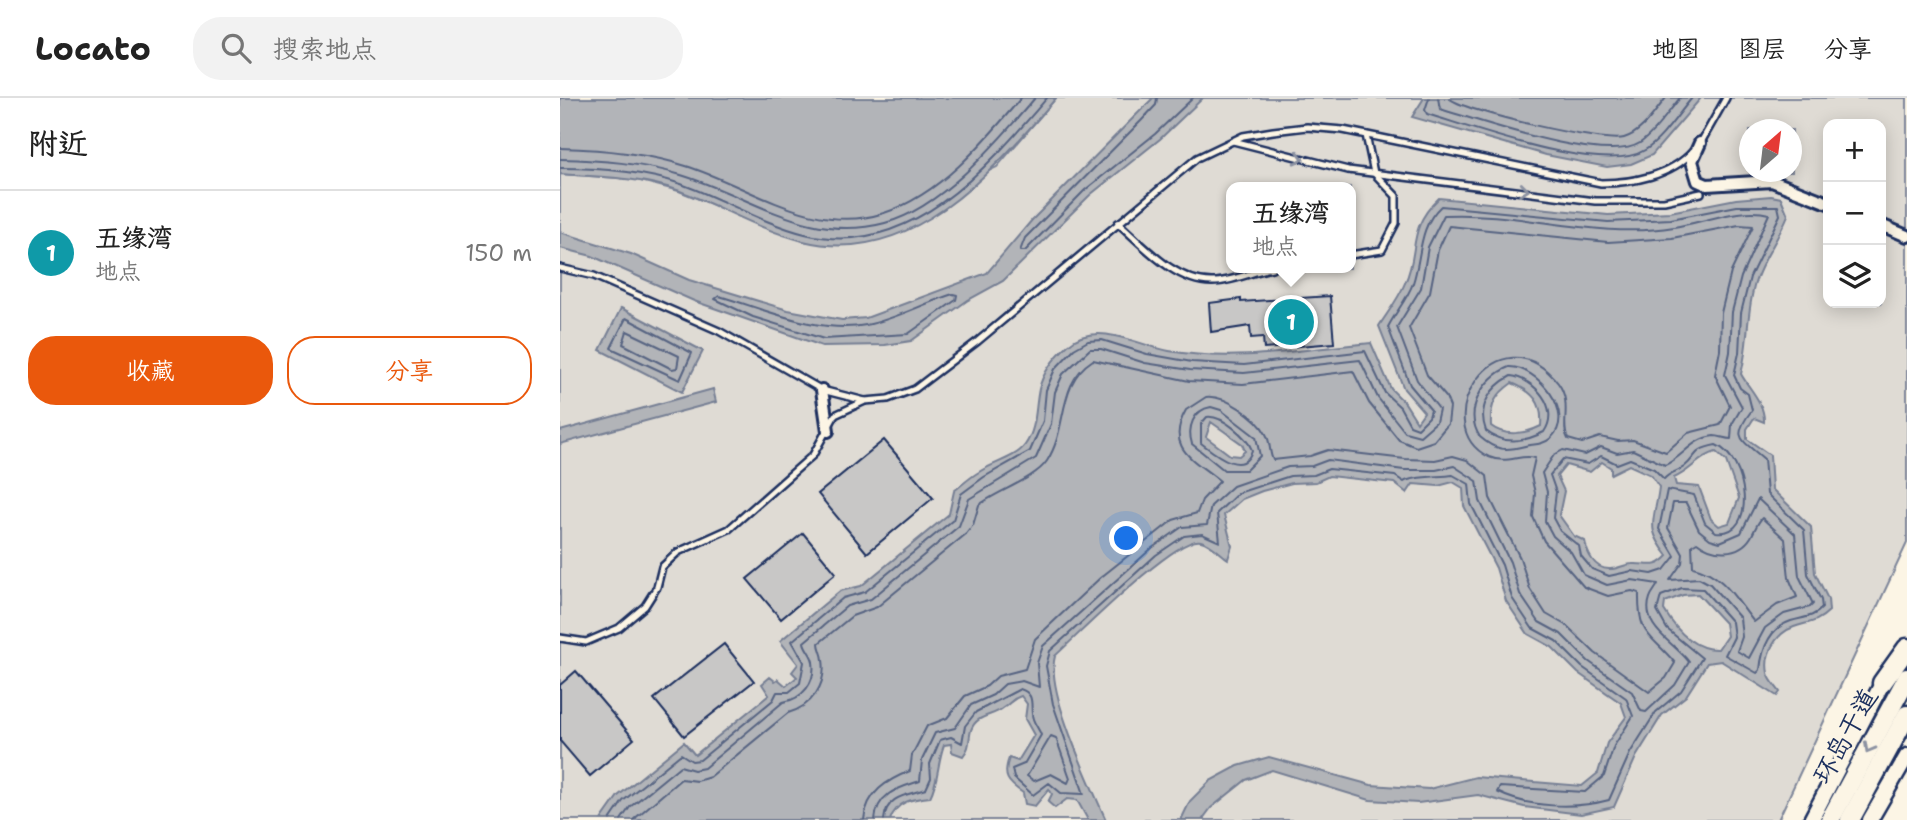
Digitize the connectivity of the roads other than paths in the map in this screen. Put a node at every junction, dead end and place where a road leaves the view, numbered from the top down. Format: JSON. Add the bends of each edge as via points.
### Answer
{"nodes":[{"id":1,"x":1726,"y":98,"type":"edge"},
{"id":2,"x":1366,"y":135,"type":"junction"},
{"id":3,"x":1233,"y":141,"type":"junction"},
{"id":4,"x":1700,"y":143,"type":"junction"},
{"id":5,"x":1374,"y":173,"type":"junction"},
{"id":6,"x":1701,"y":193,"type":"joint"},
{"id":7,"x":1823,"y":201,"type":"edge"},
{"id":8,"x":1823,"y":207,"type":"edge"},
{"id":9,"x":1118,"y":223,"type":"junction"},
{"id":10,"x":1886,"y":227,"type":"edge"},
{"id":11,"x":1886,"y":233,"type":"edge"},
{"id":12,"x":1907,"y":236,"type":"edge"},
{"id":13,"x":1907,"y":241,"type":"edge"},
{"id":14,"x":1356,"y":253,"type":"edge"},
{"id":15,"x":560,"y":268,"type":"edge"},
{"id":16,"x":1251,"y":273,"type":"edge"},
{"id":17,"x":822,"y":390,"type":"junction"},
{"id":18,"x":865,"y":401,"type":"junction"},
{"id":19,"x":828,"y":431,"type":"junction"},
{"id":20,"x":1907,"y":635,"type":"edge"},
{"id":21,"x":560,"y":638,"type":"edge"},
{"id":22,"x":1907,"y":648,"type":"edge"},
{"id":23,"x":1882,"y":683,"type":"junction"},
{"id":24,"x":1904,"y":683,"type":"edge"},
{"id":25,"x":1907,"y":715,"type":"edge"},
{"id":26,"x":1907,"y":756,"type":"edge"},
{"id":27,"x":1811,"y":820,"type":"edge"},
{"id":28,"x":1830,"y":820,"type":"edge"},
{"id":29,"x":1850,"y":820,"type":"edge"},
{"id":30,"x":1870,"y":820,"type":"edge"}],
"edges":[{"from":1,"to":4,"type":"lane"},
{"from":2,"to":3,"type":"lane","via":[[1307,127]]},
{"from":2,"to":4,"type":"lane","via":[[1601,183],[1622,183],[1671,168]]},
{"from":2,"to":5,"type":"lane"},
{"from":3,"to":5,"type":"lane","one_way":true},
{"from":3,"to":9,"type":"lane","via":[[1197,158]]},
{"from":4,"to":7,"type":"street","via":[[1692,161],[1698,181],[1707,185],[1772,181]]},
{"from":5,"to":6,"type":"lane","one_way":true,"via":[[1595,201],[1664,201]]},
{"from":5,"to":14,"type":"lane","via":[[1396,196],[1396,223],[1382,250]]},
{"from":6,"to":8,"type":"street","via":[[1762,184],[1787,189]]},
{"from":9,"to":16,"type":"lane","via":[[1189,279],[1214,282]]},
{"from":9,"to":18,"type":"lane","via":[[915,389]]},
{"from":10,"to":12,"type":"street"},
{"from":11,"to":13,"type":"street"},
{"from":15,"to":17,"type":"lane","via":[[594,276],[719,331]]},
{"from":17,"to":18,"type":"lane"},
{"from":17,"to":19,"type":"street"},
{"from":18,"to":19,"type":"lane","via":[[835,415]]},
{"from":19,"to":21,"type":"lane","via":[[813,455],[729,529],[678,552],[662,567],[645,606],[620,628],[586,642]]},
{"from":20,"to":23,"type":"main road"},
{"from":22,"to":23,"type":"highway"},
{"from":23,"to":27,"type":"main road"},
{"from":24,"to":28,"type":"highway","name":"环岛干道","one_way":true},
{"from":25,"to":29,"type":"highway","name":"环岛干道"},
{"from":26,"to":30,"type":"main road"}]}
